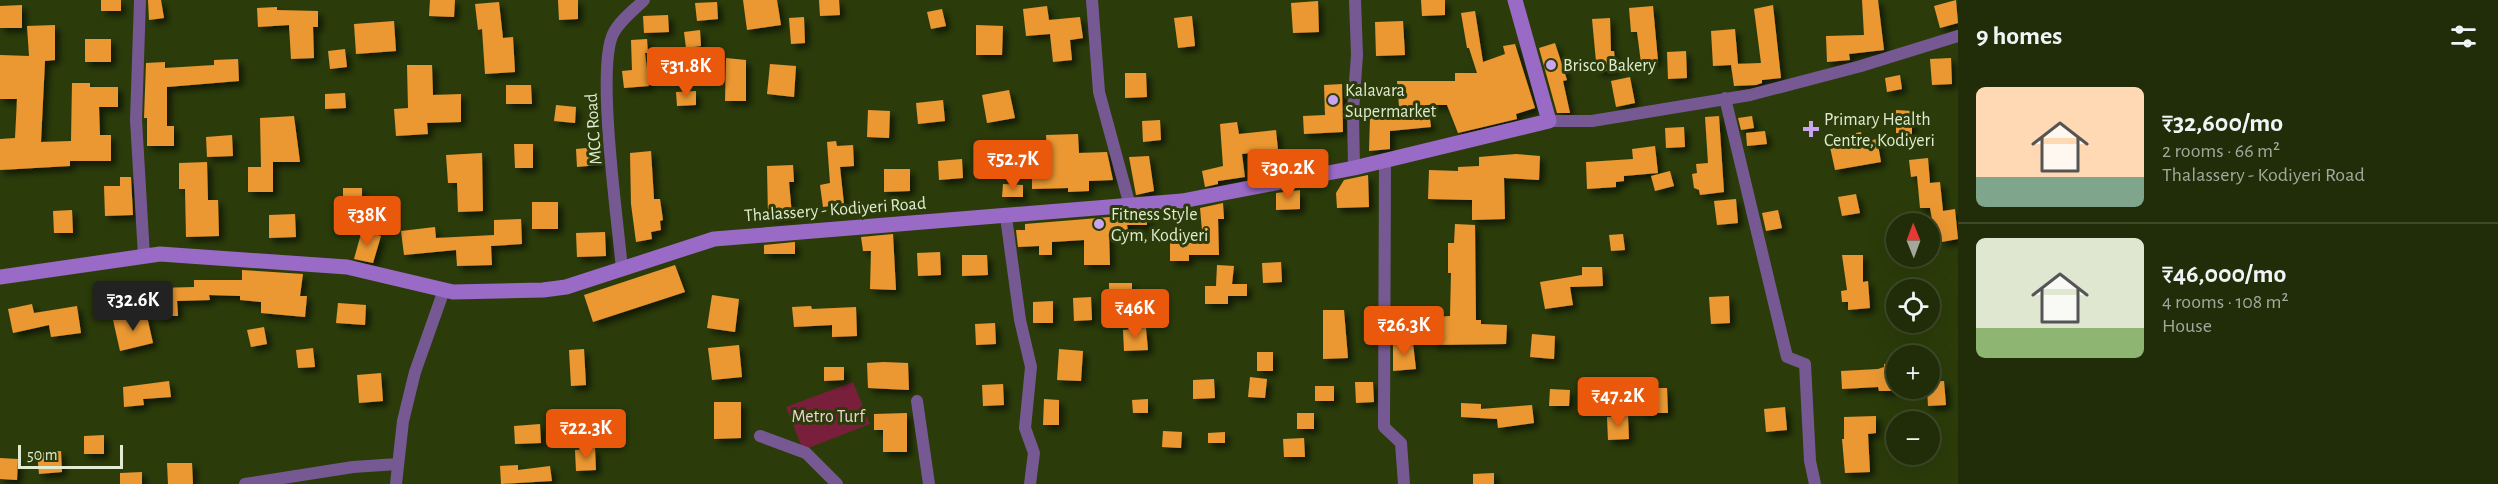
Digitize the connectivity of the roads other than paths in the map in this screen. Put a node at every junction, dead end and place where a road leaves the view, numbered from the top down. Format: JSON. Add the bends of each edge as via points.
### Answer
{"nodes":[{"id":1,"x":140,"y":0,"type":"edge"},
{"id":2,"x":644,"y":0,"type":"edge"},
{"id":3,"x":1092,"y":0,"type":"edge"},
{"id":4,"x":1355,"y":0,"type":"edge"},
{"id":5,"x":1515,"y":0,"type":"edge"},
{"id":6,"x":1958,"y":36,"type":"edge"},
{"id":7,"x":1725,"y":98,"type":"junction"},
{"id":8,"x":1550,"y":121,"type":"junction"},
{"id":9,"x":1385,"y":161,"type":"junction"},
{"id":10,"x":1354,"y":168,"type":"junction"},
{"id":11,"x":1130,"y":206,"type":"junction"},
{"id":12,"x":1006,"y":217,"type":"junction"},
{"id":13,"x":144,"y":256,"type":"junction"},
{"id":14,"x":622,"y":269,"type":"junction"},
{"id":15,"x":0,"y":277,"type":"edge"},
{"id":16,"x":444,"y":290,"type":"junction"},
{"id":17,"x":917,"y":401,"type":"dead end"},
{"id":18,"x":760,"y":436,"type":"dead end"},
{"id":19,"x":398,"y":464,"type":"junction"},
{"id":20,"x":245,"y":484,"type":"edge"},
{"id":21,"x":396,"y":484,"type":"edge"},
{"id":22,"x":837,"y":484,"type":"edge"},
{"id":23,"x":929,"y":484,"type":"edge"},
{"id":24,"x":1030,"y":484,"type":"edge"},
{"id":25,"x":1404,"y":484,"type":"edge"},
{"id":26,"x":1815,"y":484,"type":"edge"}],
"edges":[{"from":1,"to":13,"type":"street","via":[[136,120]]},
{"from":2,"to":14,"type":"street","name":"MCC Road","via":[[612,34],[609,47],[607,95]]},
{"from":3,"to":11,"type":"street","via":[[1100,92]]},
{"from":4,"to":10,"type":"street"},
{"from":5,"to":8,"type":"main road"},
{"from":6,"to":7,"type":"street","via":[[1850,69]]},
{"from":7,"to":8,"type":"street","via":[[1592,121]]},
{"from":7,"to":26,"type":"street","via":[[1787,357],[1805,364],[1810,461]]},
{"from":8,"to":9,"type":"main road","name":"Thalassery - Kodiyeri Road"},
{"from":9,"to":10,"type":"main road","name":"Thalassery - Kodiyeri Road"},
{"from":9,"to":25,"type":"street","via":[[1384,427],[1401,443]]},
{"from":10,"to":11,"type":"main road","name":"Thalassery - Kodiyeri Road","via":[[1182,201]]},
{"from":11,"to":12,"type":"main road","name":"Thalassery - Kodiyeri Road"},
{"from":12,"to":14,"type":"main road","name":"Thalassery - Kodiyeri Road","via":[[737,235],[680,248]]},
{"from":12,"to":24,"type":"street","via":[[1020,320],[1031,367],[1025,428],[1034,453]]},
{"from":13,"to":15,"type":"main road","name":"Thalassery - Kodiyeri Road"},
{"from":13,"to":16,"type":"main road","name":"Thalassery - Kodiyeri Road","via":[[347,267]]},
{"from":14,"to":16,"type":"main road","name":"Thalassery - Kodiyeri Road","via":[[566,287],[543,290]]},
{"from":16,"to":19,"type":"street","via":[[402,421]]},
{"from":17,"to":23,"type":"street"},
{"from":18,"to":22,"type":"street","via":[[806,453]]},
{"from":19,"to":20,"type":"street"},
{"from":19,"to":21,"type":"street"}]}
